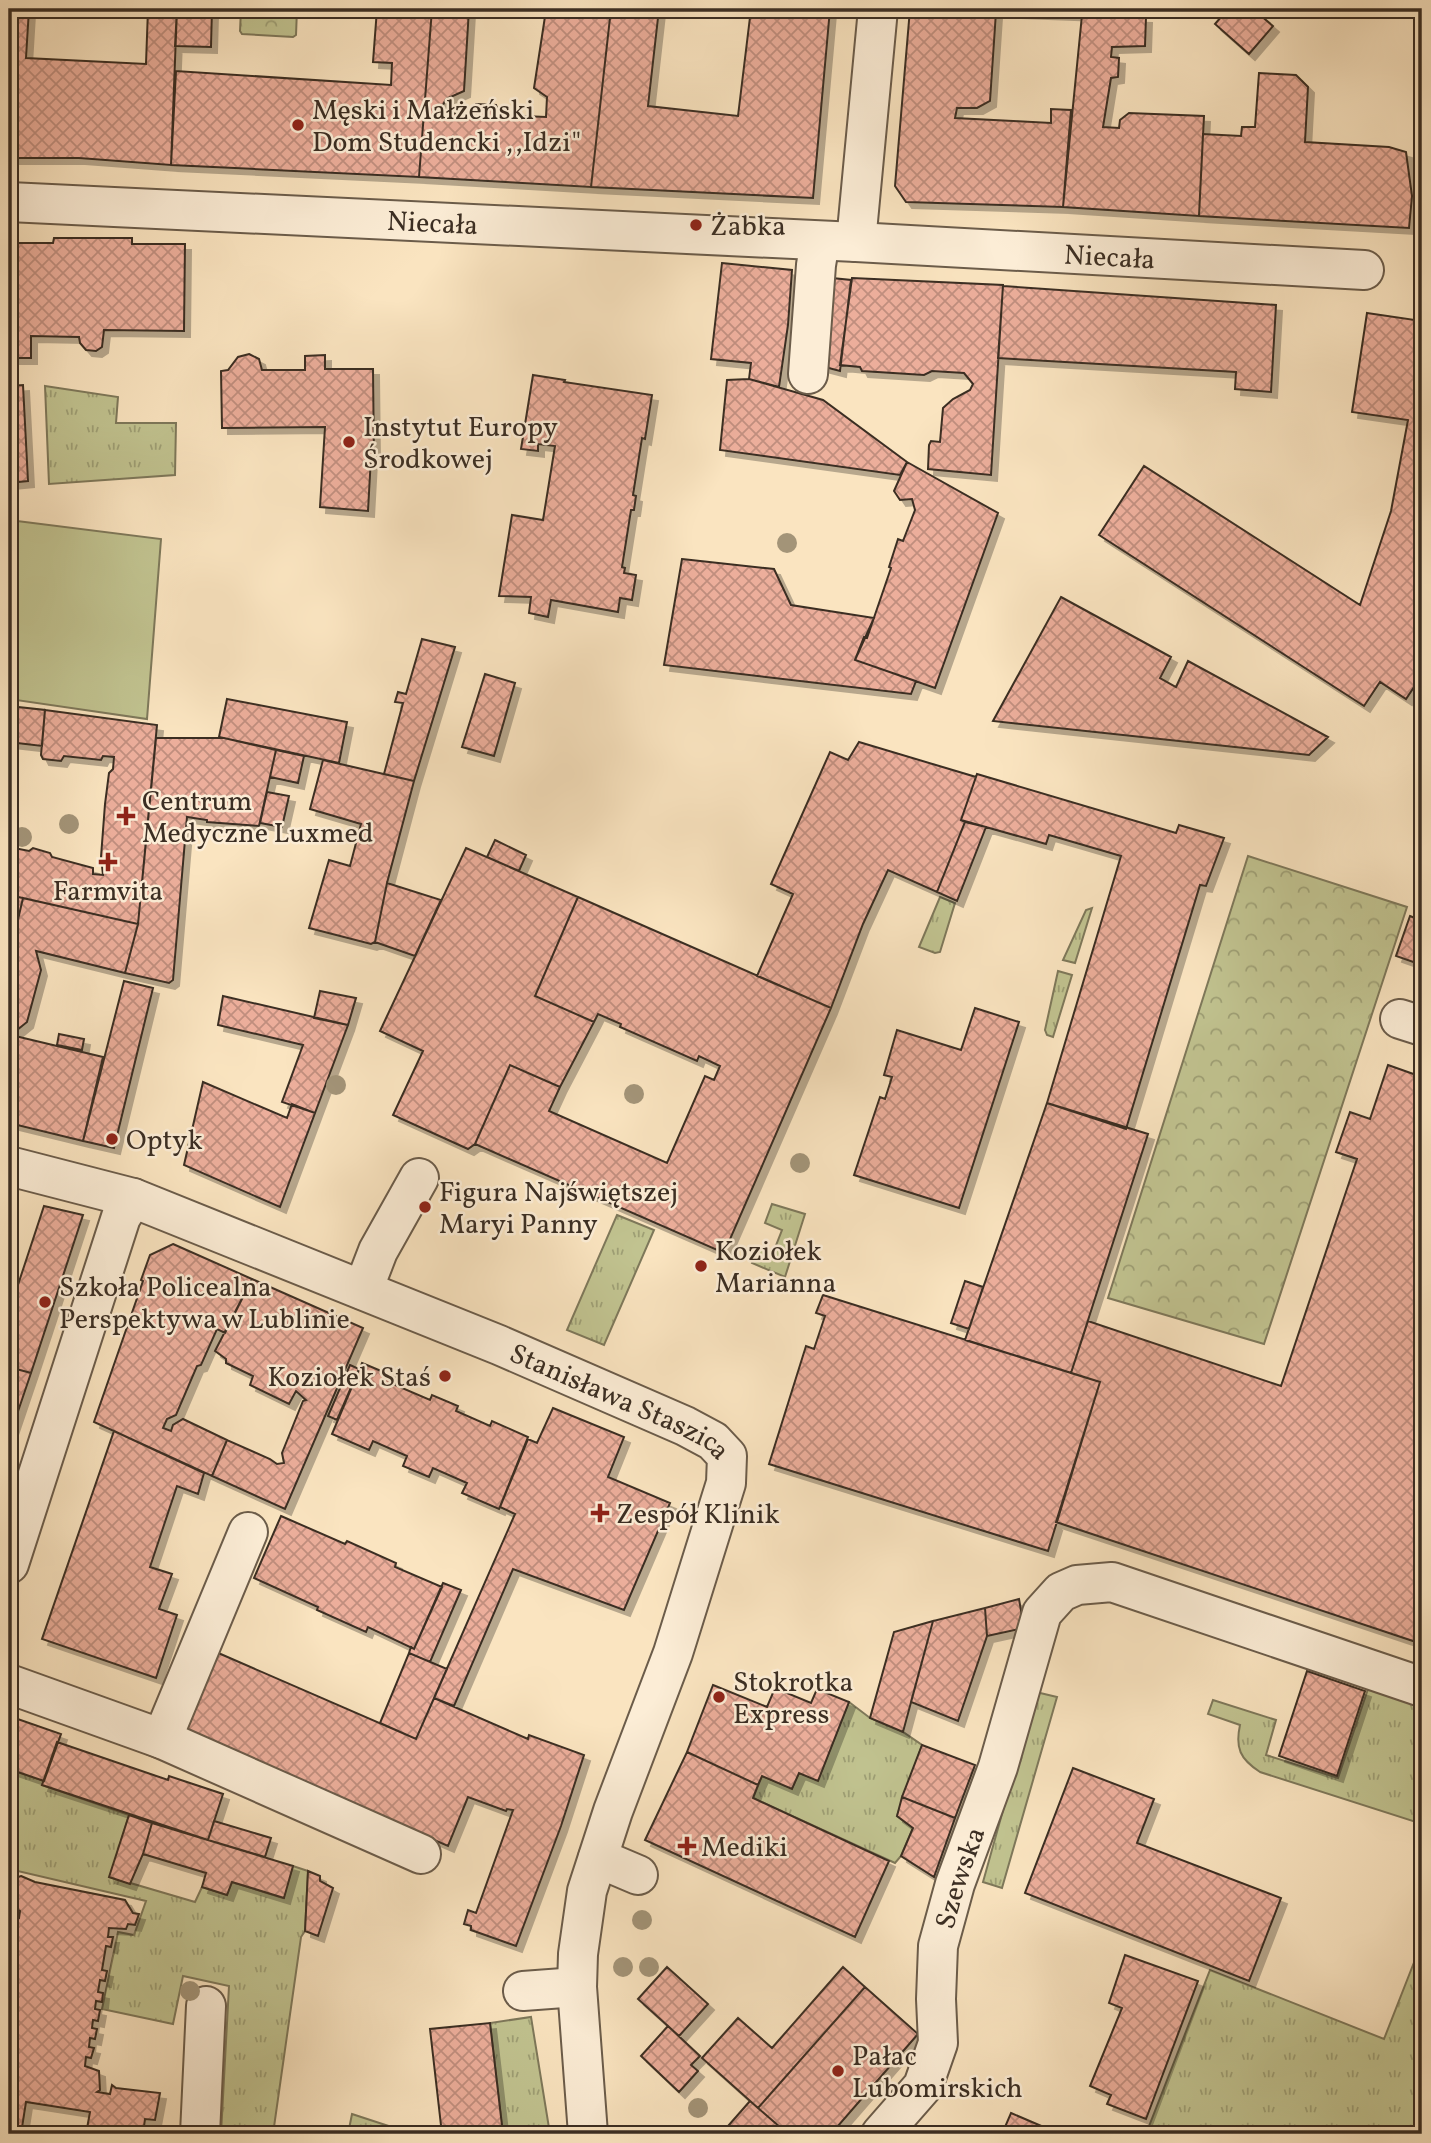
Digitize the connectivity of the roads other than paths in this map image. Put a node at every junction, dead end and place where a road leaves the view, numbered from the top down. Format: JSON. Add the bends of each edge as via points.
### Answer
{"nodes":[{"id":1,"x":878,"y":9,"type":"edge"},
{"id":2,"x":9,"y":202,"type":"edge"},
{"id":3,"x":838,"y":242,"type":"junction"},
{"id":4,"x":1364,"y":270,"type":"dead end"},
{"id":5,"x":808,"y":374,"type":"dead end"},
{"id":6,"x":9,"y":1166,"type":"edge"},
{"id":7,"x":419,"y":1178,"type":"dead end"},
{"id":8,"x":133,"y":1198,"type":"junction"},
{"id":9,"x":363,"y":1290,"type":"junction"},
{"id":10,"x":248,"y":1532,"type":"dead end"},
{"id":11,"x":9,"y":1564,"type":"edge"},
{"id":12,"x":9,"y":1684,"type":"edge"},
{"id":13,"x":1422,"y":1686,"type":"edge"},
{"id":14,"x":155,"y":1736,"type":"junction"},
{"id":15,"x":421,"y":1854,"type":"dead end"},
{"id":16,"x":598,"y":1858,"type":"junction"},
{"id":17,"x":638,"y":1875,"type":"dead end"},
{"id":18,"x":577,"y":1987,"type":"junction"},
{"id":19,"x":523,"y":1991,"type":"dead end"},
{"id":20,"x":206,"y":2006,"type":"dead end"},
{"id":21,"x":200,"y":2134,"type":"edge"},
{"id":22,"x":588,"y":2134,"type":"edge"},
{"id":23,"x":881,"y":2134,"type":"edge"}],
"edges":[{"from":1,"to":3,"type":"street"},
{"from":2,"to":3,"type":"street","name":"Niecała"},
{"from":3,"to":4,"type":"street","name":"Niecała"},
{"from":3,"to":5,"type":"street","via":[[816,265]]},
{"from":6,"to":8,"type":"street","name":"Stanisława Staszica"},
{"from":7,"to":9,"type":"street","via":[[378,1251]]},
{"from":8,"to":9,"type":"street","name":"Stanisława Staszica"},
{"from":8,"to":11,"type":"street","via":[[121,1217]]},
{"from":9,"to":16,"type":"street","name":"Stanisława Staszica","via":[[685,1426],[713,1441],[727,1456],[726,1483],[673,1653]]},
{"from":10,"to":14,"type":"street","via":[[162,1739]]},
{"from":12,"to":14,"type":"street"},
{"from":13,"to":23,"type":"street","name":"Szewska","via":[[1112,1581],[1061,1592],[1042,1613],[998,1768],[955,1884],[938,1947],[938,2043],[923,2086]]},
{"from":14,"to":15,"type":"street"},
{"from":16,"to":17,"type":"street"},
{"from":16,"to":18,"type":"street","name":"Stanisława Staszica","via":[[581,1923]]},
{"from":18,"to":19,"type":"street"},
{"from":18,"to":22,"type":"street","name":"Stanisława Staszica"},
{"from":20,"to":21,"type":"street"}]}
